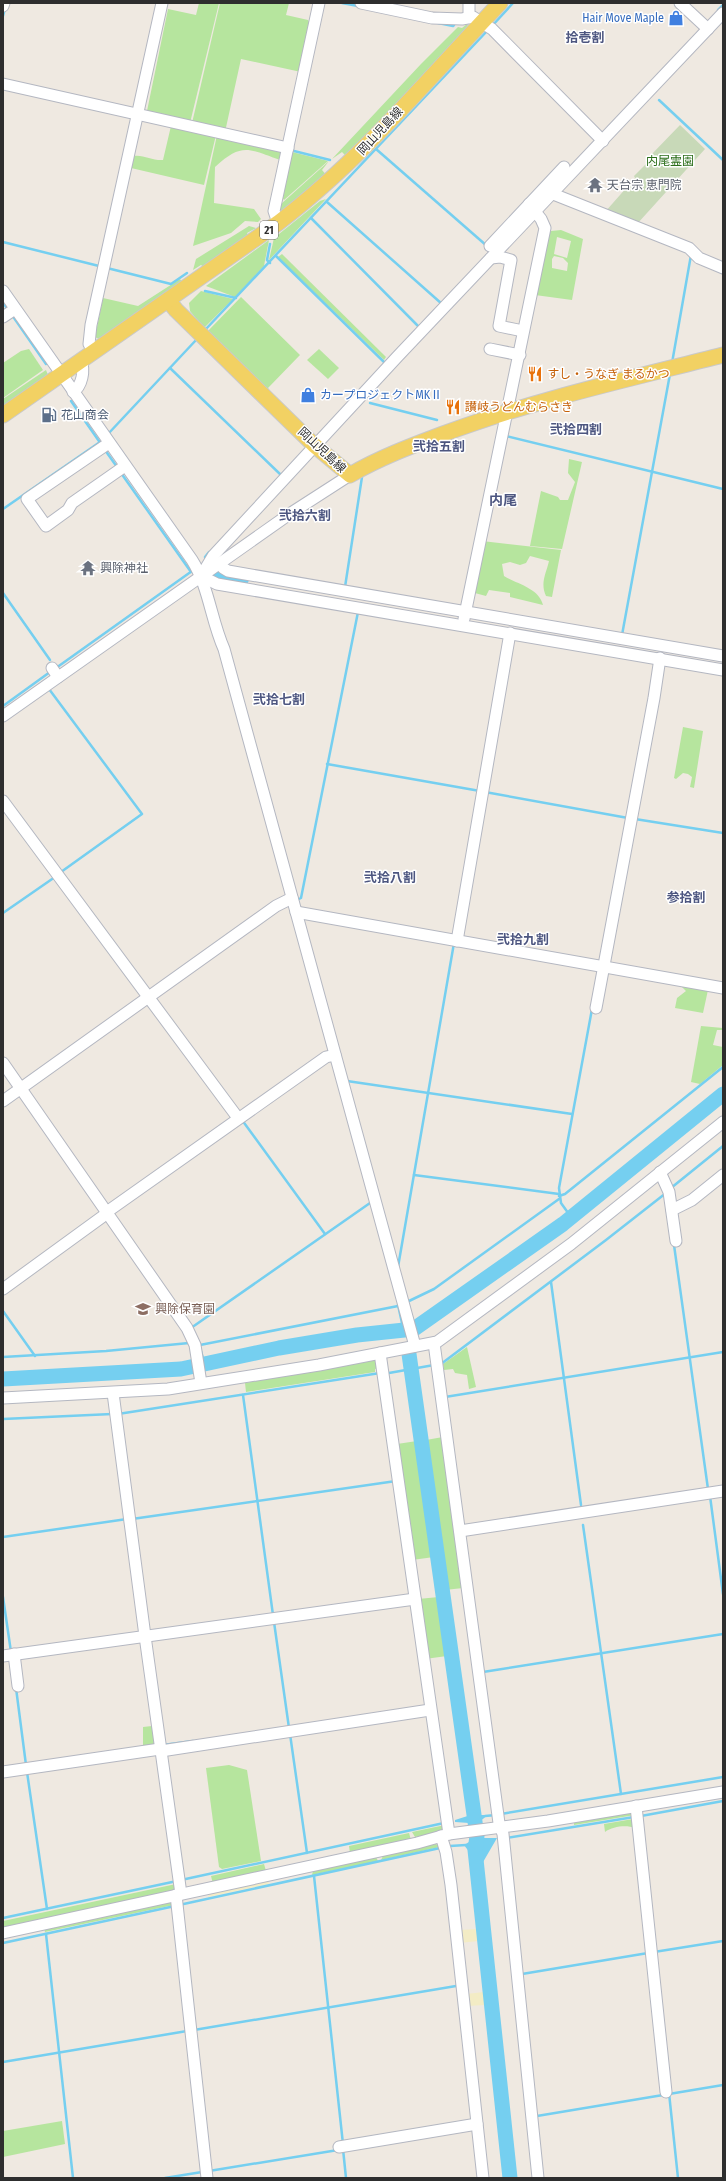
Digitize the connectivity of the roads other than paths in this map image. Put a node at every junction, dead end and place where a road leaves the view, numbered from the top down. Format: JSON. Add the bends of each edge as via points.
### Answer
{"nodes":[{"id":1,"x":162,"y":3,"type":"edge"},
{"id":2,"x":320,"y":3,"type":"edge"},
{"id":3,"x":361,"y":3,"type":"edge"},
{"id":4,"x":469,"y":3,"type":"edge"},
{"id":5,"x":500,"y":3,"type":"edge"},
{"id":6,"x":680,"y":3,"type":"edge"},
{"id":7,"x":723,"y":13,"type":"edge"},
{"id":8,"x":483,"y":23,"type":"junction"},
{"id":9,"x":705,"y":26,"type":"junction"},
{"id":10,"x":3,"y":84,"type":"edge"},
{"id":11,"x":138,"y":114,"type":"junction"},
{"id":12,"x":600,"y":138,"type":"junction"},
{"id":13,"x":288,"y":148,"type":"junction"},
{"id":14,"x":564,"y":167,"type":"dead end"},
{"id":15,"x":553,"y":194,"type":"junction"},
{"id":16,"x":532,"y":208,"type":"junction"},
{"id":17,"x":278,"y":224,"type":"junction"},
{"id":18,"x":490,"y":246,"type":"dead end"},
{"id":19,"x":491,"y":258,"type":"junction"},
{"id":20,"x":723,"y":268,"type":"edge"},
{"id":21,"x":3,"y":291,"type":"edge"},
{"id":22,"x":168,"y":300,"type":"junction"},
{"id":23,"x":10,"y":312,"type":"edge"},
{"id":24,"x":521,"y":330,"type":"dead end"},
{"id":25,"x":490,"y":349,"type":"dead end"},
{"id":26,"x":94,"y":351,"type":"junction"},
{"id":27,"x":517,"y":354,"type":"junction"},
{"id":28,"x":723,"y":355,"type":"edge"},
{"id":29,"x":81,"y":360,"type":"junction"},
{"id":30,"x":61,"y":374,"type":"junction"},
{"id":31,"x":73,"y":392,"type":"junction"},
{"id":32,"x":508,"y":411,"type":"junction"},
{"id":33,"x":3,"y":415,"type":"edge"},
{"id":34,"x":313,"y":444,"type":"junction"},
{"id":35,"x":105,"y":445,"type":"junction"},
{"id":36,"x":122,"y":468,"type":"junction"},
{"id":37,"x":350,"y":475,"type":"junction"},
{"id":38,"x":223,"y":568,"type":"dead end"},
{"id":39,"x":201,"y":576,"type":"junction"},
{"id":40,"x":464,"y":616,"type":"junction"},
{"id":41,"x":542,"y":631,"type":"junction"},
{"id":42,"x":510,"y":633,"type":"junction"},
{"id":43,"x":571,"y":636,"type":"junction"},
{"id":44,"x":723,"y":656,"type":"edge"},
{"id":45,"x":660,"y":658,"type":"junction"},
{"id":46,"x":723,"y":670,"type":"edge"},
{"id":47,"x":3,"y":716,"type":"edge"},
{"id":48,"x":3,"y":801,"type":"edge"},
{"id":49,"x":289,"y":899,"type":"junction"},
{"id":50,"x":296,"y":912,"type":"junction"},
{"id":51,"x":455,"y":941,"type":"junction"},
{"id":52,"x":602,"y":967,"type":"junction"},
{"id":53,"x":723,"y":988,"type":"edge"},
{"id":54,"x":148,"y":997,"type":"junction"},
{"id":55,"x":596,"y":1008,"type":"dead end"},
{"id":56,"x":332,"y":1056,"type":"junction"},
{"id":57,"x":3,"y":1063,"type":"edge"},
{"id":58,"x":21,"y":1089,"type":"junction"},
{"id":59,"x":3,"y":1101,"type":"edge"},
{"id":60,"x":240,"y":1118,"type":"junction"},
{"id":61,"x":723,"y":1122,"type":"edge"},
{"id":62,"x":660,"y":1172,"type":"junction"},
{"id":63,"x":723,"y":1175,"type":"edge"},
{"id":64,"x":672,"y":1210,"type":"junction"},
{"id":65,"x":107,"y":1212,"type":"junction"},
{"id":66,"x":676,"y":1241,"type":"dead end"},
{"id":67,"x":3,"y":1289,"type":"edge"},
{"id":68,"x":434,"y":1343,"type":"junction"},
{"id":69,"x":414,"y":1344,"type":"junction"},
{"id":70,"x":380,"y":1353,"type":"junction"},
{"id":71,"x":202,"y":1384,"type":"junction"},
{"id":72,"x":113,"y":1392,"type":"junction"},
{"id":73,"x":3,"y":1398,"type":"edge"},
{"id":74,"x":723,"y":1491,"type":"edge"},
{"id":75,"x":462,"y":1531,"type":"junction"},
{"id":76,"x":413,"y":1599,"type":"junction"},
{"id":77,"x":144,"y":1636,"type":"junction"},
{"id":78,"x":8,"y":1655,"type":"edge"},
{"id":79,"x":18,"y":1686,"type":"dead end"},
{"id":80,"x":430,"y":1710,"type":"junction"},
{"id":81,"x":159,"y":1748,"type":"junction"},
{"id":82,"x":3,"y":1772,"type":"edge"},
{"id":83,"x":723,"y":1792,"type":"edge"},
{"id":84,"x":637,"y":1813,"type":"junction"},
{"id":85,"x":499,"y":1819,"type":"junction"},
{"id":86,"x":445,"y":1835,"type":"junction"},
{"id":87,"x":178,"y":1894,"type":"junction"},
{"id":88,"x":3,"y":1933,"type":"edge"},
{"id":89,"x":666,"y":2092,"type":"dead end"},
{"id":90,"x":477,"y":2124,"type":"junction"},
{"id":91,"x":342,"y":2147,"type":"dead end"},
{"id":92,"x":207,"y":2178,"type":"edge"},
{"id":93,"x":483,"y":2178,"type":"edge"},
{"id":94,"x":538,"y":2178,"type":"edge"}],
"edges":[{"from":1,"to":11,"type":"street"},
{"from":2,"to":13,"type":"street"},
{"from":3,"to":8,"type":"street","via":[[432,18]]},
{"from":4,"to":8,"type":"street"},
{"from":5,"to":8,"type":"main road","name":"岡山児島線","number":"21"},
{"from":6,"to":9,"type":"street"},
{"from":7,"to":9,"type":"street"},
{"from":8,"to":12,"type":"street"},
{"from":8,"to":17,"type":"main road","name":"岡山児島線","number":"21","via":[[351,161]]},
{"from":9,"to":12,"type":"street"},
{"from":10,"to":11,"type":"street"},
{"from":11,"to":13,"type":"street"},
{"from":11,"to":26,"type":"street","via":[[91,325],[89,344]]},
{"from":12,"to":15,"type":"street"},
{"from":13,"to":17,"type":"street","via":[[274,211]]},
{"from":14,"to":16,"type":"street"},
{"from":15,"to":16,"type":"street"},
{"from":15,"to":20,"type":"street","via":[[689,248],[699,258]]},
{"from":16,"to":18,"type":"street"},
{"from":16,"to":19,"type":"street"},
{"from":16,"to":27,"type":"street","via":[[545,228]]},
{"from":17,"to":22,"type":"main road","name":"岡山児島線","number":"21"},
{"from":19,"to":24,"type":"street","via":[[511,260],[499,326]]},
{"from":19,"to":34,"type":"street"},
{"from":21,"to":23,"type":"street"},
{"from":22,"to":26,"type":"main road","name":"岡山児島線","number":"21"},
{"from":22,"to":34,"type":"main road","name":"岡山児島線"},
{"from":23,"to":30,"type":"street"},
{"from":25,"to":27,"type":"street"},
{"from":26,"to":29,"type":"main road","name":"岡山児島線","number":"21"},
{"from":27,"to":32,"type":"street"},
{"from":28,"to":32,"type":"main road","name":"岡山児島線"},
{"from":29,"to":30,"type":"main road","name":"岡山児島線","number":"21"},
{"from":29,"to":31,"type":"street","via":[[82,377]]},
{"from":30,"to":31,"type":"street"},
{"from":30,"to":33,"type":"main road","name":"岡山児島線","number":"21"},
{"from":31,"to":35,"type":"street"},
{"from":32,"to":37,"type":"main road","name":"岡山児島線","via":[[404,449]]},
{"from":32,"to":40,"type":"street"},
{"from":34,"to":37,"type":"main road","name":"岡山児島線"},
{"from":34,"to":39,"type":"street","via":[[213,556]]},
{"from":35,"to":36,"type":"street"},
{"from":35,"to":36,"type":"street","via":[[27,499],[46,526],[68,510],[72,503]]},
{"from":36,"to":39,"type":"street"},
{"from":37,"to":39,"type":"street"},
{"from":38,"to":40,"type":"street"},
{"from":39,"to":40,"type":"street","via":[[217,584]]},
{"from":39,"to":47,"type":"street","via":[[55,673]]},
{"from":39,"to":49,"type":"street","via":[[224,649]]},
{"from":40,"to":41,"type":"street"},
{"from":40,"to":42,"type":"street"},
{"from":41,"to":42,"type":"street"},
{"from":41,"to":43,"type":"street"},
{"from":42,"to":51,"type":"street"},
{"from":43,"to":44,"type":"street","via":[[621,639]]},
{"from":43,"to":45,"type":"street"},
{"from":45,"to":46,"type":"street"},
{"from":45,"to":52,"type":"street"},
{"from":48,"to":54,"type":"street"},
{"from":49,"to":50,"type":"street"},
{"from":49,"to":54,"type":"street"},
{"from":50,"to":51,"type":"street"},
{"from":50,"to":56,"type":"street"},
{"from":51,"to":52,"type":"street"},
{"from":52,"to":53,"type":"street"},
{"from":52,"to":55,"type":"street"},
{"from":54,"to":58,"type":"street"},
{"from":54,"to":60,"type":"street"},
{"from":56,"to":60,"type":"street"},
{"from":56,"to":69,"type":"street"},
{"from":57,"to":58,"type":"street"},
{"from":58,"to":59,"type":"street"},
{"from":58,"to":65,"type":"street"},
{"from":60,"to":65,"type":"street"},
{"from":61,"to":62,"type":"street"},
{"from":62,"to":64,"type":"street","via":[[668,1190]]},
{"from":62,"to":68,"type":"street","via":[[571,1244]]},
{"from":63,"to":64,"type":"street","via":[[692,1200]]},
{"from":64,"to":66,"type":"street"},
{"from":65,"to":67,"type":"street"},
{"from":65,"to":71,"type":"street","via":[[187,1328],[195,1345]]},
{"from":68,"to":69,"type":"street"},
{"from":68,"to":75,"type":"street"},
{"from":69,"to":70,"type":"street"},
{"from":70,"to":71,"type":"street"},
{"from":70,"to":76,"type":"street"},
{"from":71,"to":72,"type":"street"},
{"from":72,"to":73,"type":"street"},
{"from":72,"to":77,"type":"street"},
{"from":74,"to":75,"type":"street"},
{"from":75,"to":85,"type":"street"},
{"from":76,"to":77,"type":"street"},
{"from":76,"to":80,"type":"street"},
{"from":77,"to":78,"type":"street"},
{"from":77,"to":81,"type":"street"},
{"from":78,"to":79,"type":"street"},
{"from":80,"to":81,"type":"street"},
{"from":80,"to":86,"type":"street"},
{"from":81,"to":82,"type":"street"},
{"from":81,"to":87,"type":"street"},
{"from":83,"to":84,"type":"street"},
{"from":84,"to":85,"type":"street"},
{"from":84,"to":89,"type":"street"},
{"from":85,"to":86,"type":"street","via":[[476,1830]]},
{"from":85,"to":94,"type":"street","via":[[503,1834]]},
{"from":86,"to":87,"type":"street"},
{"from":86,"to":90,"type":"street"},
{"from":87,"to":88,"type":"street"},
{"from":87,"to":92,"type":"street"},
{"from":90,"to":91,"type":"street"},
{"from":90,"to":93,"type":"street"}]}
